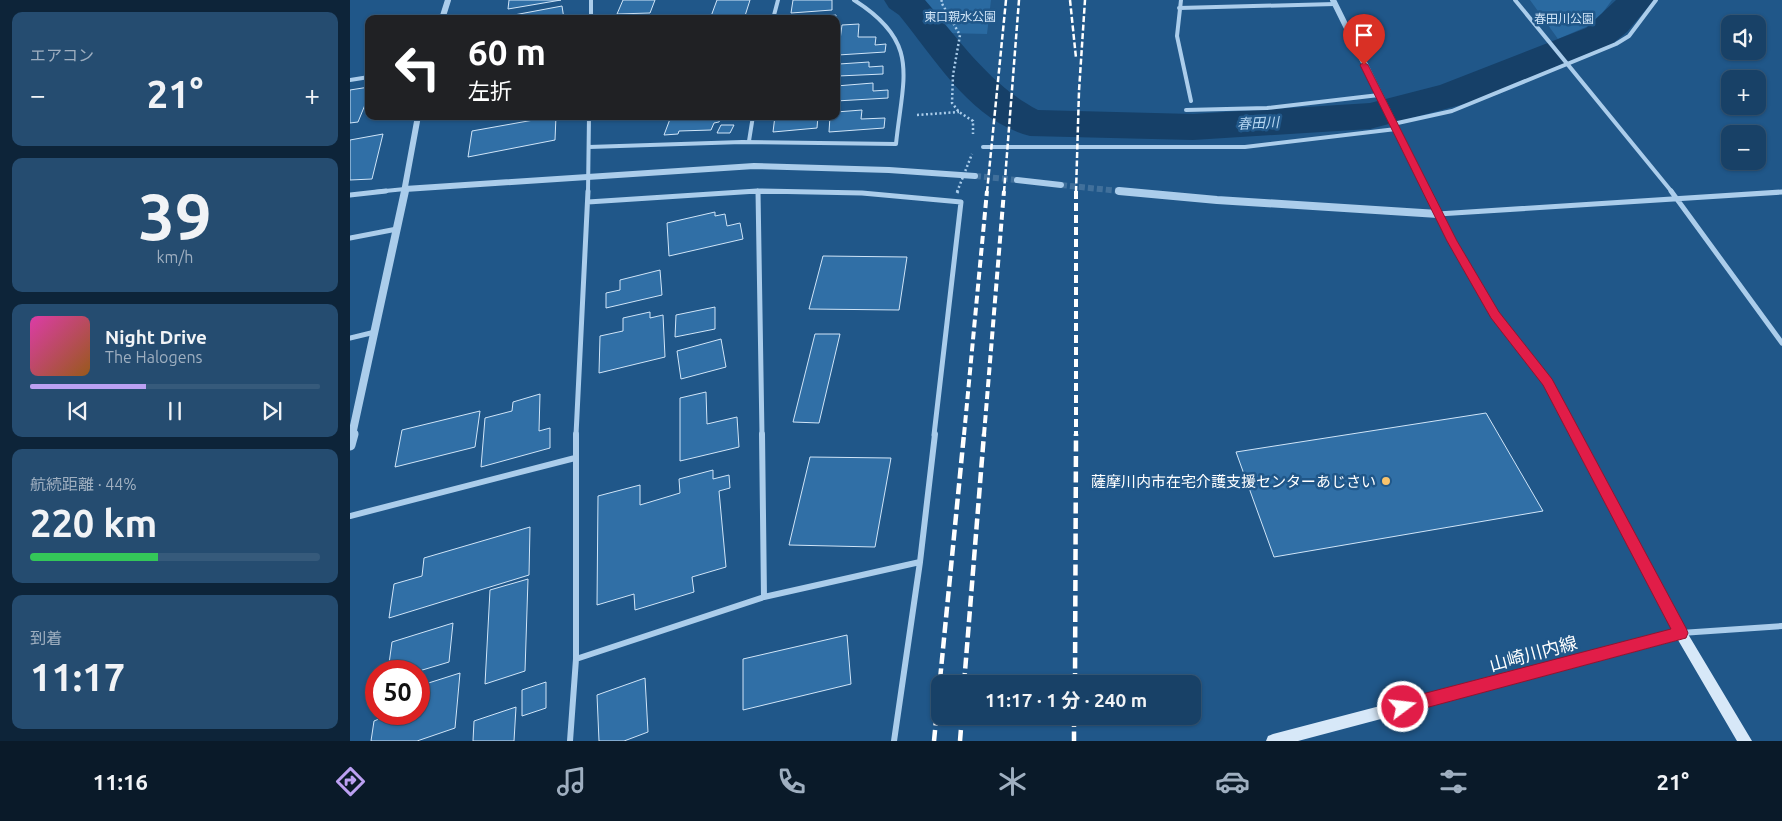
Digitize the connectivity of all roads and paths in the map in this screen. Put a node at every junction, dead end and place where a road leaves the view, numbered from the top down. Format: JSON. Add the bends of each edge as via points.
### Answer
{"nodes":[{"id":1,"x":448,"y":0,"type":"edge"},
{"id":2,"x":592,"y":0,"type":"edge"},
{"id":3,"x":778,"y":0,"type":"edge"},
{"id":4,"x":854,"y":0,"type":"edge"},
{"id":5,"x":942,"y":0,"type":"edge"},
{"id":6,"x":1181,"y":0,"type":"edge"},
{"id":7,"x":1515,"y":0,"type":"edge"},
{"id":8,"x":1656,"y":0,"type":"edge"},
{"id":9,"x":1334,"y":2,"type":"edge"},
{"id":10,"x":1179,"y":8,"type":"junction"},
{"id":11,"x":443,"y":15,"type":"edge"},
{"id":12,"x":591,"y":15,"type":"edge"},
{"id":13,"x":774,"y":15,"type":"edge"},
{"id":14,"x":1568,"y":66,"type":"junction"},
{"id":15,"x":365,"y":78,"type":"edge"},
{"id":16,"x":350,"y":80,"type":"edge"},
{"id":17,"x":1380,"y":97,"type":"junction"},
{"id":18,"x":1191,"y":100,"type":"dead end"},
{"id":19,"x":1186,"y":110,"type":"dead end"},
{"id":20,"x":959,"y":112,"type":"junction"},
{"id":21,"x":899,"y":116,"type":"junction"},
{"id":22,"x":417,"y":120,"type":"edge"},
{"id":23,"x":589,"y":120,"type":"edge"},
{"id":24,"x":752,"y":120,"type":"edge"},
{"id":25,"x":1393,"y":124,"type":"junction"},
{"id":26,"x":973,"y":138,"type":"dead end"},
{"id":27,"x":748,"y":141,"type":"junction"},
{"id":28,"x":589,"y":147,"type":"junction"},
{"id":29,"x":982,"y":147,"type":"dead end"},
{"id":30,"x":972,"y":154,"type":"dead end"},
{"id":31,"x":588,"y":176,"type":"junction"},
{"id":32,"x":975,"y":176,"type":"tunnel mouth"},
{"id":33,"x":1017,"y":180,"type":"tunnel mouth"},
{"id":34,"x":1061,"y":185,"type":"tunnel mouth"},
{"id":35,"x":404,"y":189,"type":"junction"},
{"id":36,"x":758,"y":191,"type":"junction"},
{"id":37,"x":1119,"y":191,"type":"tunnel mouth"},
{"id":38,"x":1782,"y":192,"type":"edge"},
{"id":39,"x":958,"y":193,"type":"dead end"},
{"id":40,"x":350,"y":195,"type":"edge"},
{"id":41,"x":1677,"y":198,"type":"junction"},
{"id":42,"x":588,"y":202,"type":"junction"},
{"id":43,"x":1438,"y":214,"type":"junction"},
{"id":44,"x":398,"y":229,"type":"junction"},
{"id":45,"x":350,"y":238,"type":"edge"},
{"id":46,"x":376,"y":332,"type":"junction"},
{"id":47,"x":350,"y":338,"type":"edge"},
{"id":48,"x":1782,"y":342,"type":"edge"},
{"id":49,"x":350,"y":445,"type":"edge"},
{"id":50,"x":575,"y":458,"type":"junction"},
{"id":51,"x":350,"y":516,"type":"edge"},
{"id":52,"x":920,"y":562,"type":"junction"},
{"id":53,"x":764,"y":597,"type":"junction"},
{"id":54,"x":1782,"y":626,"type":"edge"},
{"id":55,"x":1681,"y":633,"type":"junction"},
{"id":56,"x":576,"y":659,"type":"junction"},
{"id":57,"x":570,"y":741,"type":"edge"},
{"id":58,"x":894,"y":741,"type":"edge"},
{"id":59,"x":1273,"y":741,"type":"edge"},
{"id":60,"x":1745,"y":741,"type":"edge"}],
"edges":[{"from":1,"to":11,"type":"street"},
{"from":2,"to":12,"type":"street"},
{"from":3,"to":13,"type":"street"},
{"from":4,"to":21,"type":"street","via":[[890,28],[900,46],[903,63]]},
{"from":5,"to":20,"type":"path","via":[[960,35],[952,103]]},
{"from":6,"to":10,"type":"street"},
{"from":7,"to":14,"type":"street"},
{"from":8,"to":14,"type":"street","via":[[1629,36]]},
{"from":9,"to":10,"type":"street"},
{"from":9,"to":17,"type":"street"},
{"from":10,"to":18,"type":"street","via":[[1177,36]]},
{"from":14,"to":25,"type":"street","via":[[1452,111]]},
{"from":14,"to":41,"type":"street"},
{"from":15,"to":16,"type":"street"},
{"from":17,"to":19,"type":"street","via":[[1267,108]]},
{"from":17,"to":25,"type":"street"},
{"from":20,"to":21,"type":"path"},
{"from":20,"to":26,"type":"path","via":[[973,121]]},
{"from":21,"to":27,"type":"street","via":[[896,144]]},
{"from":22,"to":35,"type":"street"},
{"from":23,"to":28,"type":"street"},
{"from":24,"to":27,"type":"street"},
{"from":25,"to":29,"type":"street","via":[[1245,147]]},
{"from":25,"to":43,"type":"street"},
{"from":27,"to":28,"type":"street"},
{"from":28,"to":31,"type":"street"},
{"from":30,"to":39,"type":"path","bridge":true},
{"from":31,"to":32,"type":"street","via":[[754,166]]},
{"from":31,"to":35,"type":"street"},
{"from":31,"to":42,"type":"street"},
{"from":33,"to":34,"type":"street"},
{"from":35,"to":40,"type":"street"},
{"from":35,"to":44,"type":"street"},
{"from":36,"to":42,"type":"street"},
{"from":36,"to":52,"type":"street","via":[[862,193],[961,202]]},
{"from":36,"to":53,"type":"street"},
{"from":37,"to":43,"type":"street"},
{"from":38,"to":41,"type":"street"},
{"from":41,"to":43,"type":"street"},
{"from":41,"to":48,"type":"street"},
{"from":42,"to":50,"type":"street"},
{"from":43,"to":55,"type":"street","via":[[1495,315],[1548,382]]},
{"from":44,"to":45,"type":"street"},
{"from":44,"to":46,"type":"street"},
{"from":46,"to":47,"type":"street"},
{"from":46,"to":49,"type":"street"},
{"from":50,"to":51,"type":"street"},
{"from":50,"to":56,"type":"street"},
{"from":52,"to":53,"type":"street"},
{"from":52,"to":58,"type":"street"},
{"from":53,"to":56,"type":"street"},
{"from":54,"to":55,"type":"street"},
{"from":55,"to":59,"type":"main road","name":"山崎川内線"},
{"from":55,"to":60,"type":"main road"},
{"from":56,"to":57,"type":"street"}]}
